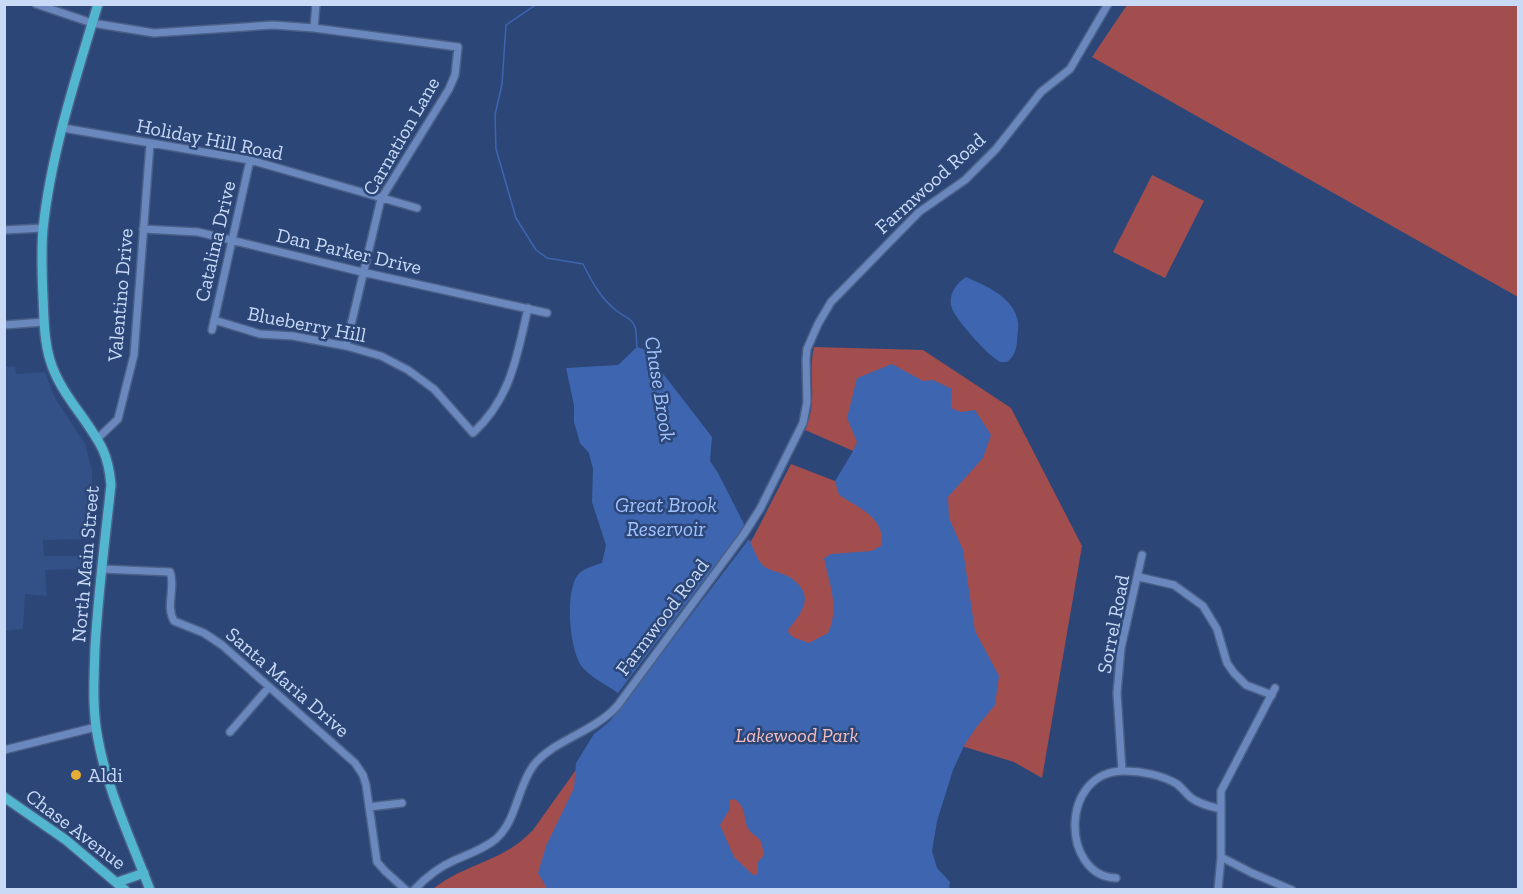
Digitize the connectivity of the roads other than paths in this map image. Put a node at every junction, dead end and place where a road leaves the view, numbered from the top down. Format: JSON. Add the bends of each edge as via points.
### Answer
{"nodes":[{"id":1,"x":98,"y":4,"type":"edge"},
{"id":2,"x":316,"y":4,"type":"edge"},
{"id":3,"x":1108,"y":4,"type":"edge"},
{"id":4,"x":40,"y":5,"type":"edge"},
{"id":5,"x":92,"y":23,"type":"junction"},
{"id":6,"x":314,"y":28,"type":"junction"},
{"id":7,"x":63,"y":128,"type":"junction"},
{"id":8,"x":150,"y":144,"type":"junction"},
{"id":9,"x":250,"y":159,"type":"junction"},
{"id":10,"x":381,"y":199,"type":"junction"},
{"id":11,"x":417,"y":208,"type":"dead end"},
{"id":12,"x":43,"y":228,"type":"junction"},
{"id":13,"x":143,"y":229,"type":"junction"},
{"id":14,"x":4,"y":230,"type":"edge"},
{"id":15,"x":232,"y":240,"type":"junction"},
{"id":16,"x":362,"y":272,"type":"junction"},
{"id":17,"x":528,"y":308,"type":"junction"},
{"id":18,"x":547,"y":313,"type":"dead end"},
{"id":19,"x":214,"y":320,"type":"junction"},
{"id":20,"x":44,"y":322,"type":"junction"},
{"id":21,"x":4,"y":325,"type":"edge"},
{"id":22,"x":212,"y":330,"type":"dead end"},
{"id":23,"x":345,"y":346,"type":"junction"},
{"id":24,"x":97,"y":439,"type":"junction"},
{"id":25,"x":1142,"y":555,"type":"dead end"},
{"id":26,"x":102,"y":569,"type":"junction"},
{"id":27,"x":1139,"y":577,"type":"junction"},
{"id":28,"x":269,"y":687,"type":"junction"},
{"id":29,"x":96,"y":727,"type":"junction"},
{"id":30,"x":230,"y":732,"type":"dead end"},
{"id":31,"x":4,"y":750,"type":"edge"},
{"id":32,"x":1122,"y":771,"type":"junction"},
{"id":33,"x":4,"y":797,"type":"edge"},
{"id":34,"x":402,"y":803,"type":"dead end"},
{"id":35,"x":369,"y":807,"type":"junction"},
{"id":36,"x":1220,"y":809,"type":"junction"},
{"id":37,"x":1221,"y":856,"type":"junction"},
{"id":38,"x":144,"y":873,"type":"junction"},
{"id":39,"x":1116,"y":878,"type":"dead end"},
{"id":40,"x":118,"y":882,"type":"junction"},
{"id":41,"x":126,"y":890,"type":"edge"},
{"id":42,"x":150,"y":890,"type":"edge"},
{"id":43,"x":406,"y":890,"type":"edge"},
{"id":44,"x":414,"y":890,"type":"edge"},
{"id":45,"x":1218,"y":890,"type":"edge"},
{"id":46,"x":1292,"y":890,"type":"edge"}],
"edges":[{"from":1,"to":5,"type":"main road","name":"North Main Street"},
{"from":2,"to":6,"type":"street"},
{"from":3,"to":44,"type":"street","name":"Farmwood Road","via":[[1070,69],[1041,92],[996,149],[965,180],[918,212],[831,302],[807,349],[803,423],[760,509],[618,705],[595,725],[540,757],[497,838],[439,869]]},
{"from":4,"to":5,"type":"street"},
{"from":5,"to":6,"type":"street","via":[[154,33],[273,25]]},
{"from":5,"to":7,"type":"main road","name":"North Main Street"},
{"from":6,"to":10,"type":"street","name":"Carnation Lane","via":[[458,47],[449,89]]},
{"from":7,"to":8,"type":"street","name":"Holiday Hill Road"},
{"from":7,"to":12,"type":"main road","name":"North Main Street"},
{"from":8,"to":9,"type":"street","name":"Holiday Hill Road"},
{"from":8,"to":13,"type":"street","name":"Valentino Drive"},
{"from":9,"to":10,"type":"street","name":"Holiday Hill Road"},
{"from":9,"to":15,"type":"street","name":"Catalina Drive"},
{"from":10,"to":11,"type":"street","name":"Holiday Hill Road"},
{"from":10,"to":16,"type":"street","name":"Carnation Lane"},
{"from":12,"to":14,"type":"street"},
{"from":12,"to":20,"type":"main road","name":"North Main Street"},
{"from":13,"to":15,"type":"street","name":"Dan Parker Drive","via":[[198,232]]},
{"from":13,"to":24,"type":"street","name":"Valentino Drive","via":[[134,355],[118,419]]},
{"from":15,"to":16,"type":"street","name":"Dan Parker Drive"},
{"from":15,"to":19,"type":"street","name":"Catalina Drive"},
{"from":16,"to":17,"type":"street","name":"Dan Parker Drive"},
{"from":16,"to":23,"type":"street","name":"Carnation Lane"},
{"from":17,"to":18,"type":"street","name":"Dan Parker Drive"},
{"from":17,"to":23,"type":"street","name":"Blueberry Hill","via":[[504,394],[489,418],[473,432],[434,389],[408,370],[381,356]]},
{"from":19,"to":22,"type":"street","name":"Catalina Drive"},
{"from":19,"to":23,"type":"street","name":"Blueberry Hill","via":[[260,334]]},
{"from":20,"to":21,"type":"street"},
{"from":20,"to":24,"type":"main road","name":"North Main Street","via":[[56,374]]},
{"from":24,"to":26,"type":"main road","name":"North Main Street","via":[[110,468],[111,485]]},
{"from":25,"to":27,"type":"street","name":"Sorrel Road"},
{"from":26,"to":28,"type":"street","name":"Santa Maria Drive","via":[[170,572],[174,621],[218,642]]},
{"from":26,"to":29,"type":"main road","name":"North Main Street","via":[[94,679]]},
{"from":27,"to":32,"type":"street","name":"Sorrel Road","via":[[1121,648],[1117,693]]},
{"from":27,"to":36,"type":"street","via":[[1174,585],[1203,606],[1217,629],[1234,673],[1246,685],[1273,692],[1221,792]]},
{"from":28,"to":30,"type":"street"},
{"from":28,"to":35,"type":"street","name":"Santa Maria Drive","via":[[358,767]]},
{"from":29,"to":31,"type":"street"},
{"from":29,"to":38,"type":"main road","name":"North Main Street","via":[[107,772]]},
{"from":32,"to":36,"type":"street","via":[[1163,777],[1192,799]]},
{"from":32,"to":39,"type":"street","via":[[1106,774],[1083,792],[1074,824],[1083,857],[1104,877]]},
{"from":33,"to":40,"type":"main road","name":"Chase Avenue"},
{"from":34,"to":35,"type":"street"},
{"from":35,"to":43,"type":"street","name":"Santa Maria Drive","via":[[377,862]]},
{"from":36,"to":37,"type":"street"},
{"from":37,"to":45,"type":"street"},
{"from":37,"to":46,"type":"street"},
{"from":38,"to":40,"type":"main road"},
{"from":38,"to":42,"type":"main road","name":"North Main Street"},
{"from":40,"to":41,"type":"main road","name":"Chase Avenue"}]}
